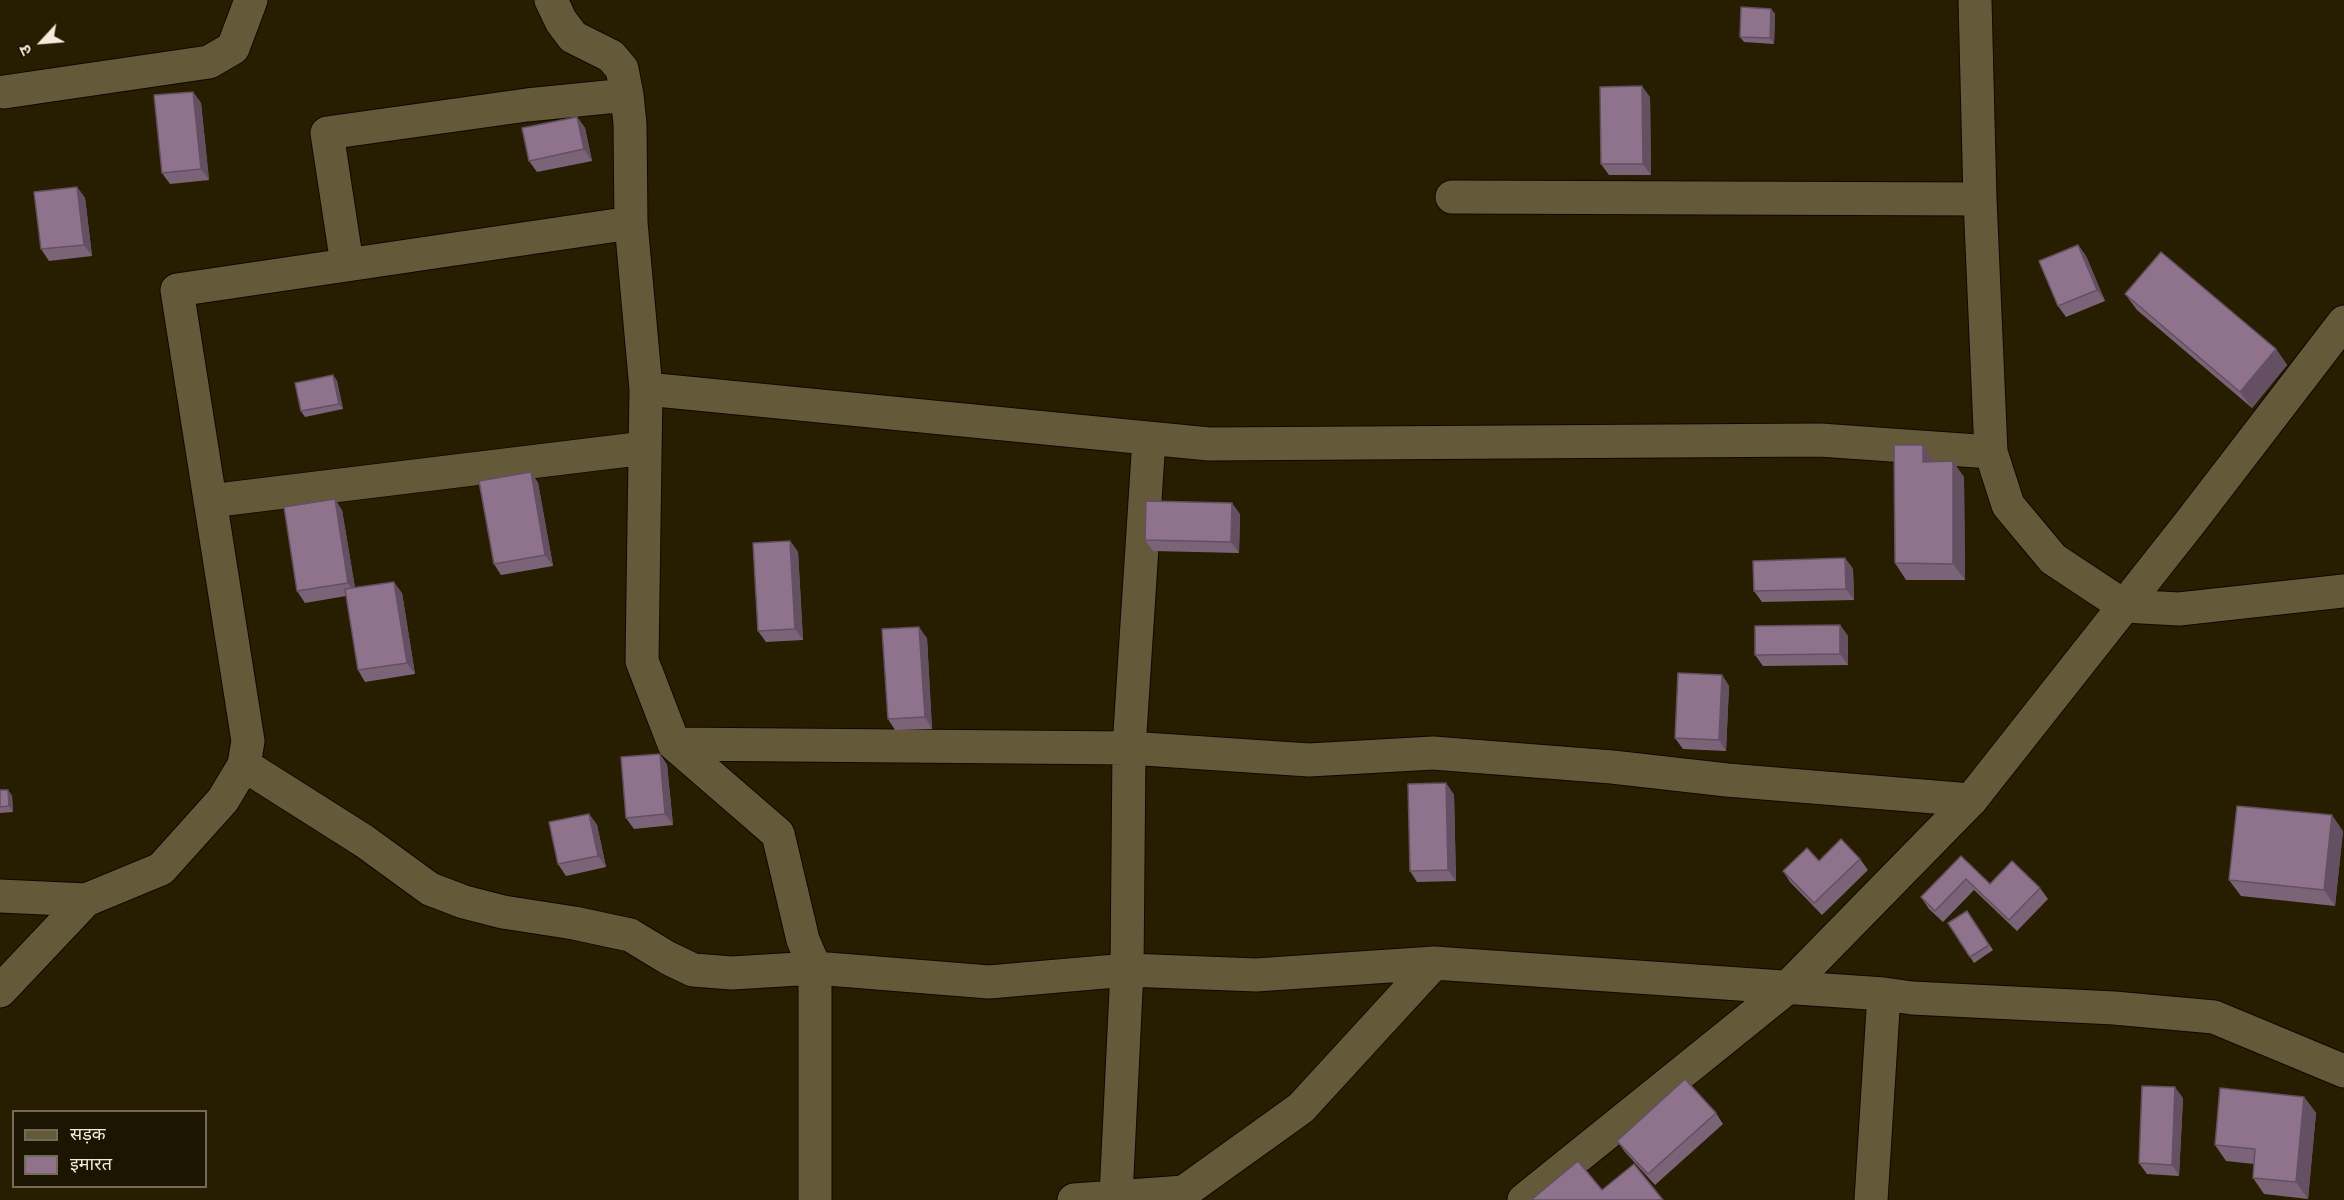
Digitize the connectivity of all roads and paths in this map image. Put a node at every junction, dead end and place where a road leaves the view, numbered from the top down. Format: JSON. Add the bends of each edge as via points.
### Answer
{"nodes":[{"id":1,"x":251,"y":0,"type":"edge"},
{"id":2,"x":552,"y":0,"type":"edge"},
{"id":3,"x":1976,"y":0,"type":"edge"},
{"id":4,"x":4,"y":92,"type":"dead end"},
{"id":5,"x":627,"y":95,"type":"junction"},
{"id":6,"x":1452,"y":197,"type":"dead end"},
{"id":7,"x":1980,"y":199,"type":"junction"},
{"id":8,"x":631,"y":223,"type":"junction"},
{"id":9,"x":347,"y":264,"type":"junction"},
{"id":10,"x":2344,"y":322,"type":"edge"},
{"id":11,"x":646,"y":389,"type":"junction"},
{"id":12,"x":1149,"y":439,"type":"junction"},
{"id":13,"x":645,"y":448,"type":"junction"},
{"id":14,"x":1991,"y":452,"type":"junction"},
{"id":15,"x":210,"y":501,"type":"junction"},
{"id":16,"x":2344,"y":591,"type":"edge"},
{"id":17,"x":2124,"y":606,"type":"junction"},
{"id":18,"x":674,"y":744,"type":"junction"},
{"id":19,"x":1130,"y":748,"type":"junction"},
{"id":20,"x":244,"y":765,"type":"junction"},
{"id":21,"x":1971,"y":800,"type":"junction"},
{"id":22,"x":0,"y":896,"type":"edge"},
{"id":23,"x":86,"y":900,"type":"junction"},
{"id":24,"x":1434,"y":963,"type":"junction"},
{"id":25,"x":815,"y":968,"type":"junction"},
{"id":26,"x":1127,"y":970,"type":"junction"},
{"id":27,"x":1787,"y":988,"type":"junction"},
{"id":28,"x":0,"y":992,"type":"edge"},
{"id":29,"x":1884,"y":994,"type":"junction"},
{"id":30,"x":2344,"y":1071,"type":"edge"},
{"id":31,"x":1116,"y":1196,"type":"junction"},
{"id":32,"x":1179,"y":1196,"type":"edge"},
{"id":33,"x":815,"y":1200,"type":"edge"},
{"id":34,"x":1074,"y":1200,"type":"edge"},
{"id":35,"x":1524,"y":1200,"type":"edge"},
{"id":36,"x":1871,"y":1200,"type":"edge"}],
"edges":[{"from":1,"to":4,"type":"street","via":[[233,48],[209,62]]},
{"from":2,"to":5,"type":"street","via":[[573,38],[611,57],[622,69]]},
{"from":3,"to":7,"type":"street"},
{"from":5,"to":8,"type":"street"},
{"from":5,"to":9,"type":"street","via":[[327,133]]},
{"from":6,"to":7,"type":"street"},
{"from":7,"to":14,"type":"street"},
{"from":8,"to":9,"type":"street"},
{"from":8,"to":11,"type":"street"},
{"from":9,"to":15,"type":"street","via":[[177,290]]},
{"from":10,"to":17,"type":"street"},
{"from":11,"to":12,"type":"street"},
{"from":11,"to":13,"type":"street"},
{"from":12,"to":14,"type":"street","via":[[1209,444],[1820,440]]},
{"from":12,"to":19,"type":"street"},
{"from":13,"to":15,"type":"street"},
{"from":13,"to":18,"type":"street","via":[[642,661]]},
{"from":14,"to":17,"type":"street","via":[[2008,505],[2054,559]]},
{"from":15,"to":20,"type":"street","via":[[248,741]]},
{"from":16,"to":17,"type":"street","via":[[2179,609]]},
{"from":17,"to":21,"type":"street"},
{"from":18,"to":19,"type":"street"},
{"from":18,"to":25,"type":"street","via":[[778,834],[803,940]]},
{"from":19,"to":21,"type":"street","via":[[1309,760],[1433,753]]},
{"from":19,"to":26,"type":"street"},
{"from":20,"to":23,"type":"street","via":[[223,800],[161,869]]},
{"from":20,"to":25,"type":"street","via":[[430,888],[464,902],[630,935],[693,970],[732,973]]},
{"from":21,"to":27,"type":"street"},
{"from":22,"to":23,"type":"street"},
{"from":23,"to":28,"type":"street"},
{"from":24,"to":26,"type":"street","via":[[1256,975]]},
{"from":24,"to":27,"type":"street"},
{"from":24,"to":32,"type":"street","via":[[1301,1108]]},
{"from":25,"to":26,"type":"street","via":[[990,982]]},
{"from":25,"to":33,"type":"street"},
{"from":26,"to":31,"type":"street"},
{"from":27,"to":29,"type":"street"},
{"from":27,"to":35,"type":"street"},
{"from":29,"to":30,"type":"street","via":[[2214,1017]]},
{"from":29,"to":36,"type":"street"},
{"from":31,"to":32,"type":"street"},
{"from":31,"to":34,"type":"street"}]}
